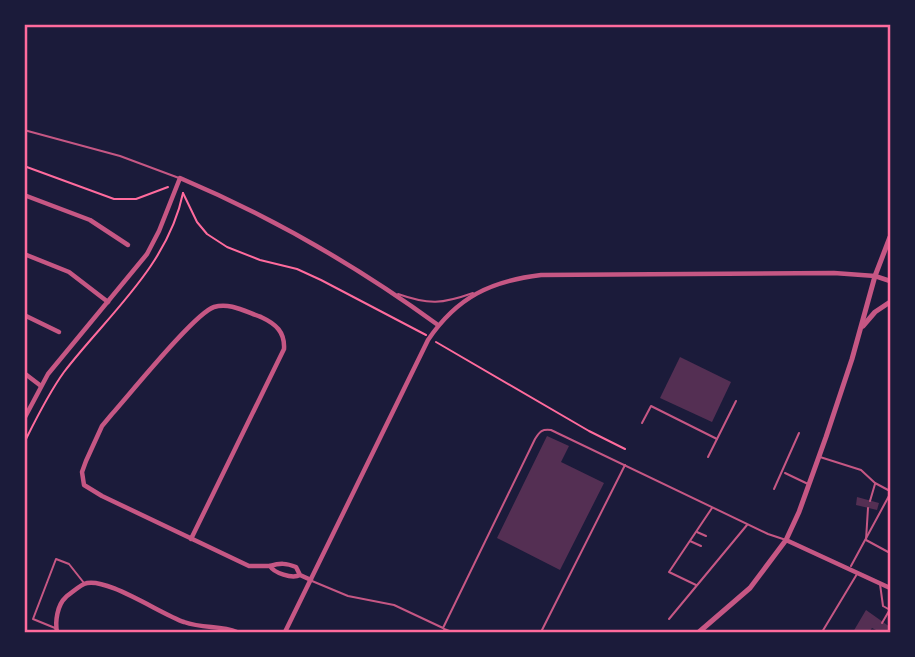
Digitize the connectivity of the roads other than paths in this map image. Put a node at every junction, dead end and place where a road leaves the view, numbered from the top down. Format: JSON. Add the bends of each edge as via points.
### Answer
{"nodes":[{"id":1,"x":24,"y":130,"type":"edge"},
{"id":2,"x":180,"y":178,"type":"junction"},
{"id":3,"x":24,"y":195,"type":"edge"},
{"id":4,"x":890,"y":240,"type":"edge"},
{"id":5,"x":128,"y":245,"type":"dead end"},
{"id":6,"x":24,"y":254,"type":"edge"},
{"id":7,"x":875,"y":276,"type":"junction"},
{"id":8,"x":891,"y":281,"type":"edge"},
{"id":9,"x":393,"y":292,"type":"junction"},
{"id":10,"x":477,"y":292,"type":"junction"},
{"id":11,"x":108,"y":302,"type":"junction"},
{"id":12,"x":891,"y":302,"type":"edge"},
{"id":13,"x":24,"y":315,"type":"edge"},
{"id":14,"x":438,"y":325,"type":"junction"},
{"id":15,"x":861,"y":328,"type":"junction"},
{"id":16,"x":58,"y":332,"type":"dead end"},
{"id":17,"x":24,"y":373,"type":"edge"},
{"id":18,"x":41,"y":386,"type":"junction"},
{"id":19,"x":736,"y":401,"type":"dead end"},
{"id":20,"x":24,"y":419,"type":"edge"},
{"id":21,"x":642,"y":423,"type":"dead end"},
{"id":22,"x":799,"y":433,"type":"dead end"},
{"id":23,"x":717,"y":439,"type":"junction"},
{"id":24,"x":708,"y":457,"type":"dead end"},
{"id":25,"x":819,"y":457,"type":"junction"},
{"id":26,"x":625,"y":465,"type":"junction"},
{"id":27,"x":783,"y":472,"type":"junction"},
{"id":28,"x":876,"y":484,"type":"junction"},
{"id":29,"x":809,"y":485,"type":"junction"},
{"id":30,"x":774,"y":489,"type":"dead end"},
{"id":31,"x":891,"y":492,"type":"edge"},
{"id":32,"x":870,"y":500,"type":"dead end"},
{"id":33,"x":712,"y":507,"type":"junction"},
{"id":34,"x":868,"y":508,"type":"dead end"},
{"id":35,"x":748,"y":524,"type":"junction"},
{"id":36,"x":696,"y":531,"type":"junction"},
{"id":37,"x":706,"y":536,"type":"dead end"},
{"id":38,"x":191,"y":539,"type":"junction"},
{"id":39,"x":690,"y":540,"type":"junction"},
{"id":40,"x":786,"y":540,"type":"junction"},
{"id":41,"x":866,"y":540,"type":"junction"},
{"id":42,"x":723,"y":543,"type":"dead end"},
{"id":43,"x":701,"y":546,"type":"dead end"},
{"id":44,"x":730,"y":546,"type":"junction"},
{"id":45,"x":891,"y":553,"type":"edge"},
{"id":46,"x":718,"y":554,"type":"dead end"},
{"id":47,"x":722,"y":556,"type":"junction"},
{"id":48,"x":270,"y":566,"type":"junction"},
{"id":49,"x":849,"y":569,"type":"junction"},
{"id":50,"x":857,"y":573,"type":"junction"},
{"id":51,"x":300,"y":575,"type":"junction"},
{"id":52,"x":311,"y":580,"type":"junction"},
{"id":53,"x":85,"y":583,"type":"junction"},
{"id":54,"x":880,"y":583,"type":"junction"},
{"id":55,"x":696,"y":586,"type":"junction"},
{"id":56,"x":891,"y":588,"type":"edge"},
{"id":57,"x":890,"y":610,"type":"edge"},
{"id":58,"x":669,"y":619,"type":"dead end"},
{"id":59,"x":882,"y":623,"type":"dead end"},
{"id":60,"x":443,"y":628,"type":"junction"},
{"id":61,"x":204,"y":630,"type":"edge"},
{"id":62,"x":57,"y":631,"type":"edge"},
{"id":63,"x":237,"y":632,"type":"edge"},
{"id":64,"x":285,"y":632,"type":"edge"},
{"id":65,"x":452,"y":632,"type":"edge"},
{"id":66,"x":541,"y":632,"type":"edge"},
{"id":67,"x":699,"y":632,"type":"edge"},
{"id":68,"x":822,"y":632,"type":"edge"}],
"edges":[{"from":1,"to":2,"type":"lane"},
{"from":2,"to":9,"type":"street","via":[[296,233]]},
{"from":2,"to":11,"type":"street","via":[[147,254]]},
{"from":3,"to":5,"type":"street","via":[[90,220]]},
{"from":4,"to":7,"type":"street"},
{"from":6,"to":11,"type":"street","via":[[69,272]]},
{"from":7,"to":8,"type":"street"},
{"from":7,"to":10,"type":"street","via":[[541,275],[502,281]]},
{"from":7,"to":15,"type":"street"},
{"from":9,"to":10,"type":"lane","via":[[439,303]]},
{"from":9,"to":14,"type":"street"},
{"from":10,"to":14,"type":"street"},
{"from":11,"to":18,"type":"street"},
{"from":12,"to":15,"type":"street"},
{"from":13,"to":16,"type":"street"},
{"from":14,"to":52,"type":"street"},
{"from":15,"to":25,"type":"street"},
{"from":17,"to":18,"type":"street"},
{"from":18,"to":20,"type":"street"},
{"from":19,"to":23,"type":"lane"},
{"from":21,"to":23,"type":"lane","via":[[651,406]]},
{"from":22,"to":27,"type":"lane"},
{"from":23,"to":24,"type":"lane"},
{"from":25,"to":28,"type":"lane","via":[[861,470]]},
{"from":25,"to":29,"type":"street"},
{"from":26,"to":33,"type":"lane"},
{"from":26,"to":60,"type":"lane","via":[[551,430],[539,431]]},
{"from":26,"to":66,"type":"lane"},
{"from":27,"to":29,"type":"lane"},
{"from":27,"to":30,"type":"lane"},
{"from":28,"to":31,"type":"lane"},
{"from":28,"to":32,"type":"lane"},
{"from":29,"to":40,"type":"street"},
{"from":31,"to":41,"type":"lane"},
{"from":33,"to":35,"type":"lane"},
{"from":33,"to":36,"type":"lane"},
{"from":34,"to":41,"type":"lane"},
{"from":35,"to":40,"type":"lane"},
{"from":35,"to":44,"type":"lane"},
{"from":36,"to":37,"type":"lane"},
{"from":36,"to":39,"type":"lane"},
{"from":38,"to":38,"type":"street","via":[[92,491],[84,485],[82,472],[112,414],[203,312],[225,305],[272,322],[284,339],[284,349]]},
{"from":38,"to":48,"type":"street","via":[[249,566]]},
{"from":39,"to":43,"type":"lane"},
{"from":39,"to":55,"type":"lane","via":[[669,572]]},
{"from":40,"to":49,"type":"street"},
{"from":40,"to":67,"type":"street","via":[[750,588]]},
{"from":41,"to":45,"type":"lane"},
{"from":41,"to":49,"type":"lane"},
{"from":42,"to":44,"type":"lane"},
{"from":44,"to":47,"type":"lane"},
{"from":46,"to":47,"type":"lane"},
{"from":47,"to":55,"type":"lane"},
{"from":48,"to":51,"type":"street","via":[[292,577]]},
{"from":48,"to":51,"type":"street","via":[[288,564]]},
{"from":49,"to":50,"type":"street"},
{"from":50,"to":54,"type":"street"},
{"from":50,"to":68,"type":"lane"},
{"from":51,"to":52,"type":"street"},
{"from":52,"to":60,"type":"lane","via":[[348,596],[394,605]]},
{"from":52,"to":64,"type":"street"},
{"from":53,"to":61,"type":"street","via":[[102,583]]},
{"from":53,"to":62,"type":"street","via":[[62,601]]},
{"from":53,"to":62,"type":"lane","via":[[69,564],[56,559],[33,619]]},
{"from":54,"to":56,"type":"street"},
{"from":54,"to":57,"type":"lane","via":[[883,606]]},
{"from":55,"to":58,"type":"lane"},
{"from":57,"to":59,"type":"lane"},
{"from":60,"to":65,"type":"lane"},
{"from":61,"to":63,"type":"street","via":[[226,627]]}]}
